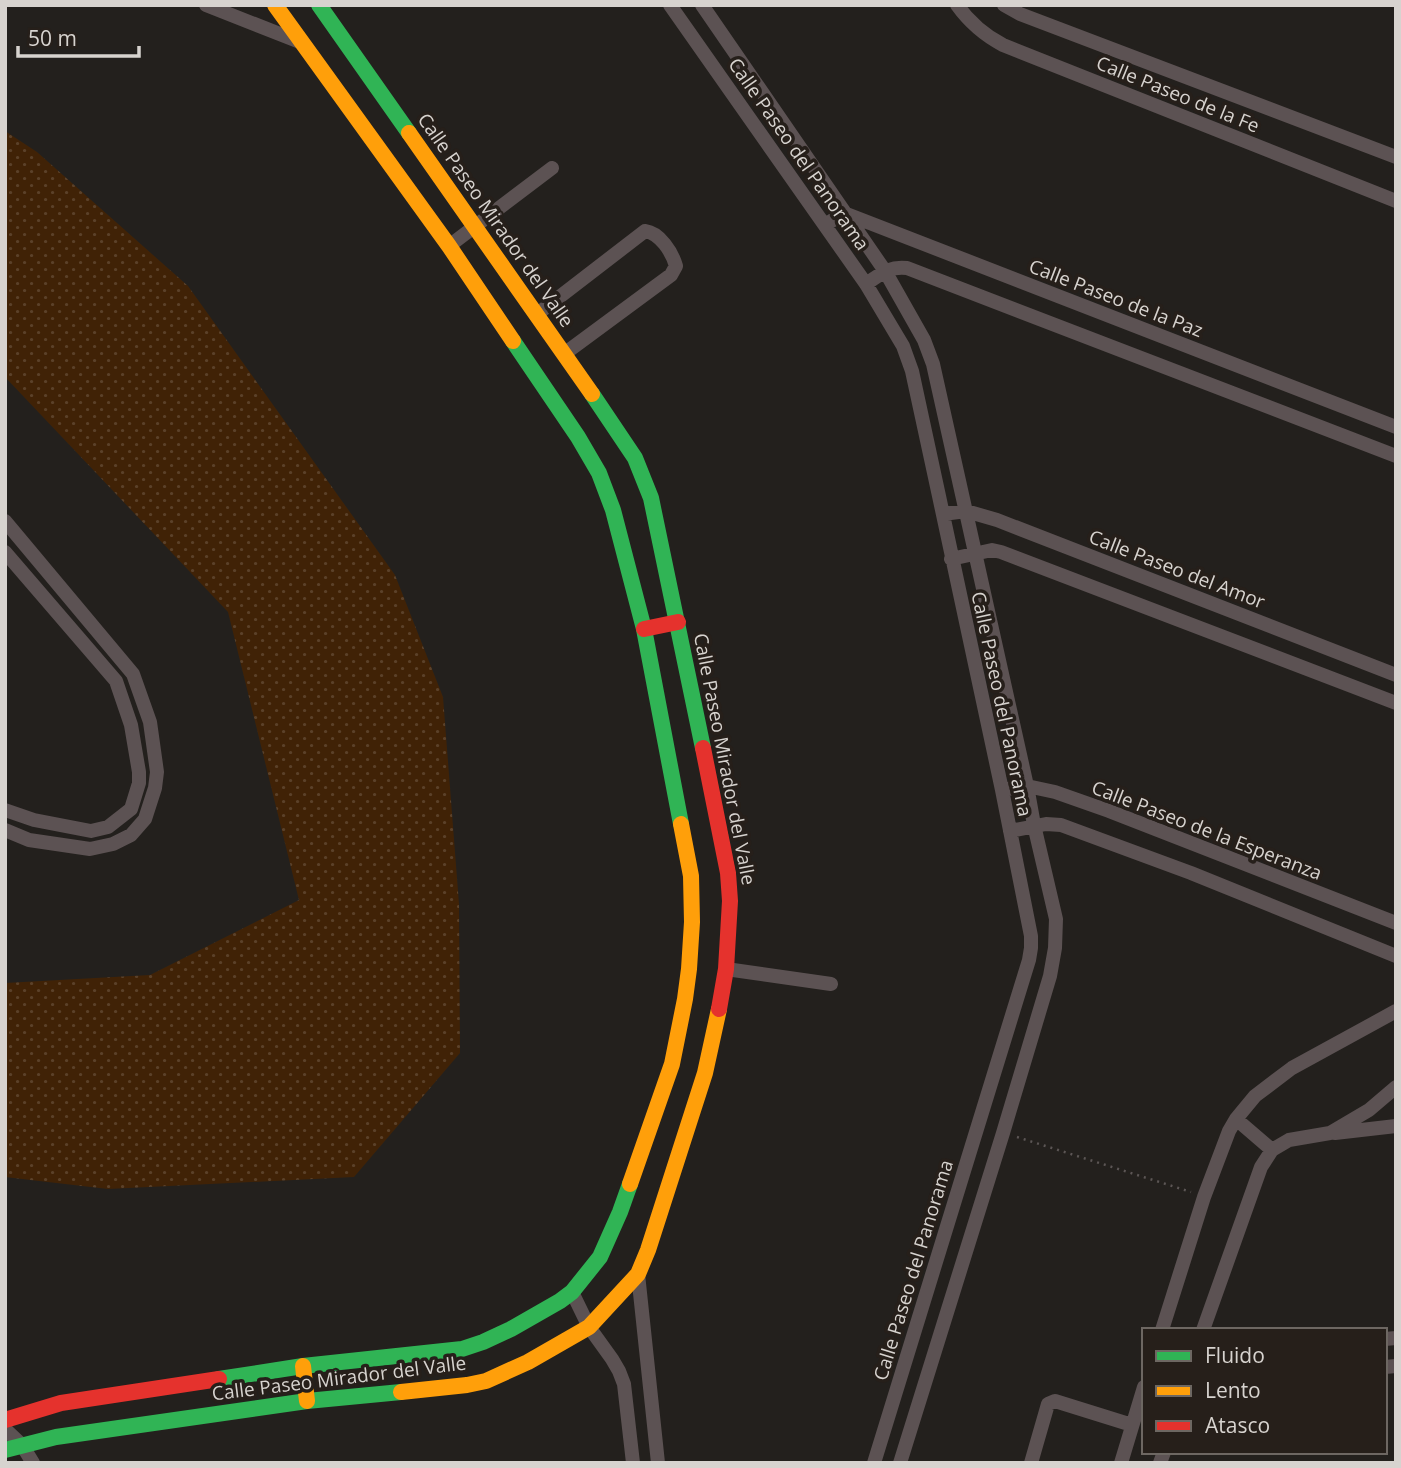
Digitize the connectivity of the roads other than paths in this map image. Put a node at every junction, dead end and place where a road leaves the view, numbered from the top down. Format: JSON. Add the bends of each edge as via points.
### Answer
{"nodes":[{"id":1,"x":205,"y":5,"type":"edge"},
{"id":2,"x":275,"y":5,"type":"edge"},
{"id":3,"x":319,"y":5,"type":"edge"},
{"id":4,"x":670,"y":5,"type":"edge"},
{"id":5,"x":702,"y":5,"type":"edge"},
{"id":6,"x":957,"y":5,"type":"edge"},
{"id":7,"x":1004,"y":5,"type":"edge"},
{"id":8,"x":300,"y":42,"type":"junction"},
{"id":9,"x":1396,"y":157,"type":"edge"},
{"id":10,"x":552,"y":168,"type":"dead end"},
{"id":11,"x":1396,"y":201,"type":"edge"},
{"id":12,"x":844,"y":213,"type":"junction"},
{"id":13,"x":825,"y":225,"type":"junction"},
{"id":14,"x":475,"y":226,"type":"junction"},
{"id":15,"x":449,"y":246,"type":"junction"},
{"id":16,"x":885,"y":271,"type":"junction"},
{"id":17,"x":866,"y":284,"type":"junction"},
{"id":18,"x":536,"y":314,"type":"junction"},
{"id":19,"x":564,"y":354,"type":"junction"},
{"id":20,"x":1396,"y":427,"type":"edge"},
{"id":21,"x":1396,"y":456,"type":"edge"},
{"id":22,"x":966,"y":511,"type":"junction"},
{"id":23,"x":943,"y":514,"type":"junction"},
{"id":24,"x":5,"y":521,"type":"edge"},
{"id":25,"x":5,"y":552,"type":"edge"},
{"id":26,"x":974,"y":553,"type":"junction"},
{"id":27,"x":951,"y":559,"type":"junction"},
{"id":28,"x":678,"y":622,"type":"junction"},
{"id":29,"x":644,"y":629,"type":"junction"},
{"id":30,"x":1396,"y":675,"type":"edge"},
{"id":31,"x":1396,"y":703,"type":"edge"},
{"id":32,"x":139,"y":772,"type":"junction"},
{"id":33,"x":157,"y":772,"type":"junction"},
{"id":34,"x":1027,"y":786,"type":"junction"},
{"id":35,"x":1002,"y":790,"type":"junction"},
{"id":36,"x":5,"y":810,"type":"edge"},
{"id":37,"x":1034,"y":825,"type":"junction"},
{"id":38,"x":5,"y":830,"type":"edge"},
{"id":39,"x":1010,"y":831,"type":"junction"},
{"id":40,"x":1396,"y":923,"type":"edge"},
{"id":41,"x":1396,"y":956,"type":"edge"},
{"id":42,"x":726,"y":969,"type":"junction"},
{"id":43,"x":831,"y":984,"type":"dead end"},
{"id":44,"x":1396,"y":1011,"type":"edge"},
{"id":45,"x":1396,"y":1087,"type":"edge"},
{"id":46,"x":1236,"y":1119,"type":"junction"},
{"id":47,"x":1396,"y":1126,"type":"edge"},
{"id":48,"x":1330,"y":1133,"type":"junction"},
{"id":49,"x":1272,"y":1150,"type":"junction"},
{"id":50,"x":638,"y":1274,"type":"junction"},
{"id":51,"x":572,"y":1292,"type":"junction"},
{"id":52,"x":589,"y":1327,"type":"junction"},
{"id":53,"x":1164,"y":1328,"type":"edge"},
{"id":54,"x":1204,"y":1328,"type":"edge"},
{"id":55,"x":303,"y":1366,"type":"junction"},
{"id":56,"x":1142,"y":1393,"type":"edge"},
{"id":57,"x":307,"y":1401,"type":"junction"},
{"id":58,"x":5,"y":1420,"type":"edge"},
{"id":59,"x":1132,"y":1425,"type":"junction"},
{"id":60,"x":5,"y":1429,"type":"edge"},
{"id":61,"x":22,"y":1445,"type":"junction"},
{"id":62,"x":5,"y":1450,"type":"edge"},
{"id":63,"x":33,"y":1463,"type":"edge"},
{"id":64,"x":632,"y":1463,"type":"edge"},
{"id":65,"x":658,"y":1463,"type":"edge"},
{"id":66,"x":874,"y":1463,"type":"edge"},
{"id":67,"x":900,"y":1463,"type":"edge"},
{"id":68,"x":1031,"y":1463,"type":"edge"},
{"id":69,"x":1121,"y":1463,"type":"edge"}],
"edges":[{"from":1,"to":8,"type":"street"},
{"from":2,"to":8,"type":"street","name":"Calle Paseo Mirador del Valle"},
{"from":3,"to":14,"type":"street","name":"Calle Paseo Mirador del Valle"},
{"from":4,"to":13,"type":"street","name":"Calle Paseo del Panorama"},
{"from":5,"to":12,"type":"street","name":"Calle Paseo del Panorama"},
{"from":6,"to":11,"type":"street","name":"Calle Paseo de la Fe","via":[[984,35],[1003,45]]},
{"from":7,"to":9,"type":"street","name":"Calle Paseo de la Fe"},
{"from":8,"to":15,"type":"street","name":"Calle Paseo Mirador del Valle"},
{"from":10,"to":14,"type":"street"},
{"from":12,"to":13,"type":"street"},
{"from":12,"to":16,"type":"street","name":"Calle Paseo del Panorama"},
{"from":12,"to":20,"type":"street","name":"Calle Paseo de la Paz"},
{"from":13,"to":17,"type":"street","name":"Calle Paseo del Panorama"},
{"from":14,"to":15,"type":"street"},
{"from":14,"to":18,"type":"street","name":"Calle Paseo Mirador del Valle"},
{"from":15,"to":29,"type":"street","name":"Calle Paseo Mirador del Valle","via":[[600,473]]},
{"from":16,"to":17,"type":"street"},
{"from":16,"to":21,"type":"street","via":[[907,268]]},
{"from":16,"to":22,"type":"street","name":"Calle Paseo del Panorama","via":[[933,364]]},
{"from":17,"to":23,"type":"street","name":"Calle Paseo del Panorama","via":[[903,346],[912,371]]},
{"from":18,"to":19,"type":"street","name":"Calle Paseo Mirador del Valle"},
{"from":18,"to":19,"type":"street","via":[[645,231],[658,236],[674,259],[671,275]]},
{"from":19,"to":28,"type":"street","name":"Calle Paseo Mirador del Valle","via":[[635,458],[651,498]]},
{"from":22,"to":23,"type":"street","name":"Calle Paseo del Amor"},
{"from":22,"to":26,"type":"street","name":"Calle Paseo del Panorama"},
{"from":22,"to":30,"type":"street","name":"Calle Paseo del Amor"},
{"from":23,"to":27,"type":"street","name":"Calle Paseo del Panorama"},
{"from":24,"to":33,"type":"street","via":[[133,674],[150,722]]},
{"from":25,"to":32,"type":"street","via":[[116,681],[131,725]]},
{"from":26,"to":27,"type":"street"},
{"from":26,"to":31,"type":"street","via":[[1001,552]]},
{"from":26,"to":34,"type":"street","name":"Calle Paseo del Panorama"},
{"from":27,"to":35,"type":"street","name":"Calle Paseo del Panorama"},
{"from":28,"to":29,"type":"street"},
{"from":28,"to":42,"type":"street","name":"Calle Paseo Mirador del Valle","via":[[728,873]]},
{"from":29,"to":51,"type":"street","name":"Calle Paseo Mirador del Valle","via":[[691,876],[688,979],[672,1064],[620,1212],[600,1257]]},
{"from":32,"to":33,"type":"street"},
{"from":32,"to":36,"type":"street","via":[[131,809],[108,827],[91,831]]},
{"from":33,"to":38,"type":"street","via":[[145,819],[131,835],[113,844],[90,849],[29,840]]},
{"from":34,"to":35,"type":"street","name":"Calle Paseo de la Esperanza"},
{"from":34,"to":37,"type":"street","name":"Calle Paseo del Panorama"},
{"from":34,"to":40,"type":"street","name":"Calle Paseo de la Esperanza","via":[[1108,811]]},
{"from":35,"to":39,"type":"street","name":"Calle Paseo del Panorama"},
{"from":37,"to":39,"type":"street"},
{"from":37,"to":41,"type":"street","via":[[1061,824]]},
{"from":37,"to":67,"type":"street","name":"Calle Paseo del Panorama","via":[[1056,919],[1050,976]]},
{"from":39,"to":66,"type":"street","name":"Calle Paseo del Panorama","via":[[1031,936],[1029,960]]},
{"from":42,"to":43,"type":"street"},
{"from":42,"to":50,"type":"street","name":"Calle Paseo Mirador del Valle","via":[[705,1073]]},
{"from":44,"to":46,"type":"street","via":[[1292,1068],[1255,1096]]},
{"from":45,"to":48,"type":"street"},
{"from":46,"to":49,"type":"street"},
{"from":46,"to":53,"type":"street","via":[[1204,1197]]},
{"from":47,"to":48,"type":"street"},
{"from":48,"to":49,"type":"street","via":[[1289,1140]]},
{"from":49,"to":54,"type":"street","via":[[1261,1167]]},
{"from":50,"to":52,"type":"street","name":"Calle Paseo Mirador del Valle"},
{"from":50,"to":65,"type":"street"},
{"from":51,"to":52,"type":"street"},
{"from":51,"to":55,"type":"street","name":"Calle Paseo Mirador del Valle","via":[[511,1329],[461,1349]]},
{"from":52,"to":57,"type":"street","name":"Calle Paseo Mirador del Valle","via":[[486,1381]]},
{"from":52,"to":64,"type":"street","via":[[624,1384]]},
{"from":55,"to":57,"type":"street"},
{"from":55,"to":58,"type":"street","name":"Calle Paseo Mirador del Valle","via":[[61,1403]]},
{"from":56,"to":59,"type":"street"},
{"from":57,"to":61,"type":"street","name":"Calle Paseo Mirador del Valle"},
{"from":59,"to":68,"type":"street","via":[[1051,1402]]},
{"from":59,"to":69,"type":"street"},
{"from":60,"to":61,"type":"street"},
{"from":61,"to":62,"type":"street","name":"Calle Paseo Mirador del Valle"},
{"from":61,"to":63,"type":"street"}]}
